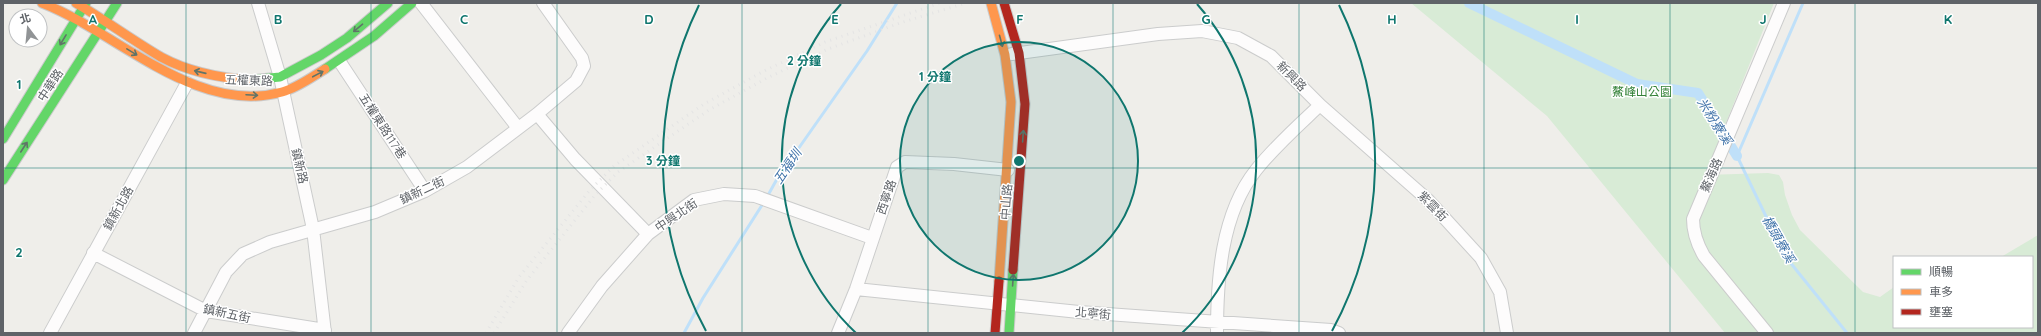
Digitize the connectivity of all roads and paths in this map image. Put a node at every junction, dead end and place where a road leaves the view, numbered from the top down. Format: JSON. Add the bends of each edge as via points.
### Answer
{"nodes":[{"id":1,"x":42,"y":3,"type":"edge"},
{"id":2,"x":117,"y":3,"type":"edge"},
{"id":3,"x":258,"y":3,"type":"edge"},
{"id":4,"x":388,"y":3,"type":"edge"},
{"id":5,"x":412,"y":3,"type":"edge"},
{"id":6,"x":421,"y":3,"type":"edge"},
{"id":7,"x":543,"y":3,"type":"edge"},
{"id":8,"x":991,"y":3,"type":"edge"},
{"id":9,"x":1004,"y":3,"type":"edge"},
{"id":10,"x":1784,"y":3,"type":"edge"},
{"id":11,"x":82,"y":4,"type":"edge"},
{"id":12,"x":76,"y":18,"type":"junction"},
{"id":13,"x":106,"y":20,"type":"junction"},
{"id":14,"x":98,"y":32,"type":"junction"},
{"id":15,"x":1019,"y":53,"type":"junction"},
{"id":16,"x":1005,"y":55,"type":"junction"},
{"id":17,"x":340,"y":62,"type":"junction"},
{"id":18,"x":280,"y":77,"type":"junction"},
{"id":19,"x":187,"y":83,"type":"junction"},
{"id":20,"x":283,"y":92,"type":"junction"},
{"id":21,"x":1320,"y":105,"type":"junction"},
{"id":22,"x":537,"y":114,"type":"junction"},
{"id":23,"x":518,"y":128,"type":"junction"},
{"id":24,"x":3,"y":139,"type":"edge"},
{"id":25,"x":1008,"y":170,"type":"junction"},
{"id":26,"x":3,"y":180,"type":"edge"},
{"id":27,"x":425,"y":191,"type":"junction"},
{"id":28,"x":314,"y":229,"type":"junction"},
{"id":29,"x":648,"y":234,"type":"junction"},
{"id":30,"x":872,"y":238,"type":"junction"},
{"id":31,"x":93,"y":253,"type":"junction"},
{"id":32,"x":856,"y":289,"type":"junction"},
{"id":33,"x":997,"y":304,"type":"junction"},
{"id":34,"x":1011,"y":306,"type":"junction"},
{"id":35,"x":206,"y":311,"type":"junction"},
{"id":36,"x":1217,"y":327,"type":"edge"},
{"id":37,"x":325,"y":331,"type":"edge"},
{"id":38,"x":1334,"y":332,"type":"edge"},
{"id":39,"x":50,"y":333,"type":"edge"},
{"id":40,"x":194,"y":333,"type":"edge"},
{"id":41,"x":568,"y":333,"type":"edge"},
{"id":42,"x":838,"y":333,"type":"edge"},
{"id":43,"x":995,"y":333,"type":"edge"},
{"id":44,"x":1009,"y":333,"type":"edge"},
{"id":45,"x":1507,"y":333,"type":"edge"},
{"id":46,"x":1767,"y":333,"type":"edge"}],
"edges":[{"from":1,"to":12,"type":"street","name":"五權東路"},
{"from":2,"to":13,"type":"street","name":"中華路"},
{"from":3,"to":18,"type":"street","name":"鎮新路"},
{"from":4,"to":18,"type":"street","name":"五權東路","one_way":true,"via":[[347,38]]},
{"from":5,"to":17,"type":"street","name":"五權東路"},
{"from":6,"to":23,"type":"street"},
{"from":7,"to":22,"type":"street","name":"鎮新二街","via":[[582,58],[584,66],[576,81]]},
{"from":8,"to":16,"type":"street","name":"中山路","one_way":true},
{"from":9,"to":15,"type":"street","name":"中山路"},
{"from":10,"to":46,"type":"street","name":"鰲海路","via":[[1693,219],[1693,230],[1704,256]]},
{"from":11,"to":12,"type":"street","name":"中華路"},
{"from":11,"to":13,"type":"street","name":"五權東路"},
{"from":12,"to":14,"type":"street","name":"五權東路"},
{"from":12,"to":24,"type":"street","name":"中華路","one_way":true},
{"from":13,"to":14,"type":"street","name":"中華路"},
{"from":18,"to":13,"type":"street","name":"五權東路","one_way":true,"via":[[258,80],[233,79],[190,69],[162,57]]},
{"from":14,"to":19,"type":"street","name":"五權東路","one_way":true},
{"from":26,"to":14,"type":"street","name":"中華路","one_way":true},
{"from":15,"to":16,"type":"street","name":"新興路"},
{"from":15,"to":21,"type":"street","name":"新興路","via":[[1158,34],[1202,31],[1238,38],[1271,56]]},
{"from":34,"to":15,"type":"street","name":"中山路","one_way":true,"via":[[1025,104]]},
{"from":16,"to":25,"type":"street","name":"中山路","via":[[1011,102]]},
{"from":20,"to":17,"type":"street","name":"五權東路","one_way":true},
{"from":17,"to":27,"type":"street","name":"五權東路117巷"},
{"from":18,"to":20,"type":"street","name":"鎮新路"},
{"from":19,"to":20,"type":"street","name":"五權東路","one_way":true,"via":[[225,93],[269,95]]},
{"from":19,"to":31,"type":"street","name":"鎮新北路"},
{"from":20,"to":28,"type":"street","name":"鎮新路"},
{"from":21,"to":36,"type":"street","via":[[1256,170],[1239,199],[1223,254],[1218,289]]},
{"from":21,"to":45,"type":"street","name":"紫雲街","via":[[1428,200],[1481,258],[1500,292]]},
{"from":22,"to":23,"type":"street","name":"鎮新二街"},
{"from":22,"to":29,"type":"street","via":[[575,159]]},
{"from":23,"to":27,"type":"street","name":"鎮新二街","via":[[467,167]]},
{"from":25,"to":30,"type":"street","name":"西寧路","via":[[947,164],[901,164],[897,167]]},
{"from":25,"to":33,"type":"street","name":"中山路"},
{"from":27,"to":28,"type":"street","name":"鎮新二街","via":[[375,212]]},
{"from":28,"to":35,"type":"street","name":"鎮新二街","via":[[270,242],[243,254],[226,272]]},
{"from":28,"to":37,"type":"street","name":"鎮新路"},
{"from":29,"to":30,"type":"street","name":"中興北街","via":[[694,200],[724,194],[755,196]]},
{"from":29,"to":41,"type":"street","name":"中興北街","via":[[602,286]]},
{"from":30,"to":32,"type":"street","name":"西寧路"},
{"from":31,"to":35,"type":"street","name":"鎮新五街"},
{"from":31,"to":39,"type":"street","name":"鎮新北路"},
{"from":32,"to":33,"type":"street","name":"北寧街"},
{"from":32,"to":42,"type":"street","name":"西寧路"},
{"from":33,"to":34,"type":"street","name":"北寧街"},
{"from":33,"to":43,"type":"street","name":"中山路"},
{"from":34,"to":36,"type":"street","name":"北寧街"},
{"from":34,"to":44,"type":"street","name":"中山路"},
{"from":35,"to":37,"type":"street","name":"鎮新五街"},
{"from":35,"to":40,"type":"street","name":"鎮新二街"},
{"from":36,"to":38,"type":"street","name":"北寧街"}]}
